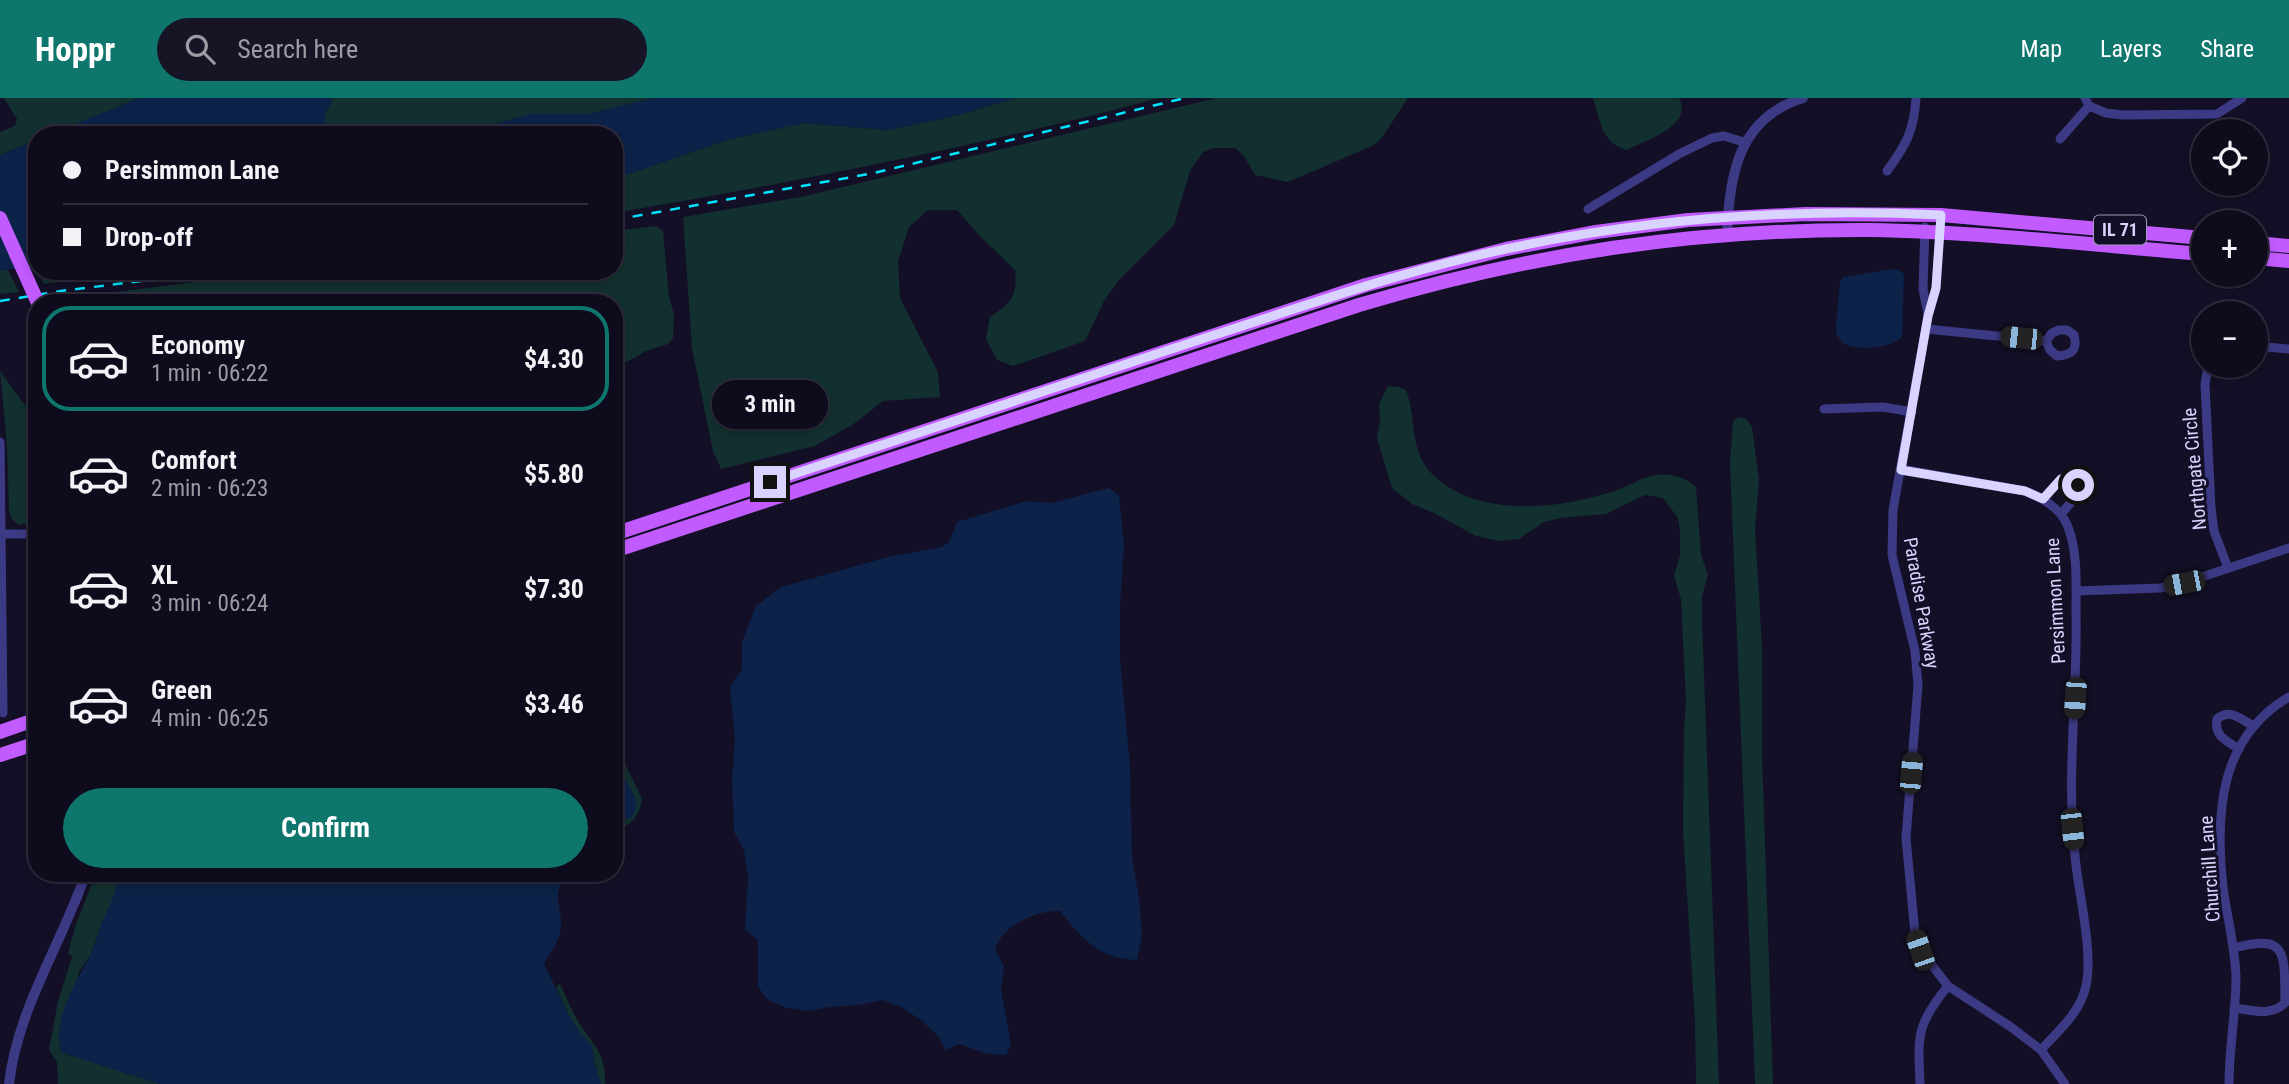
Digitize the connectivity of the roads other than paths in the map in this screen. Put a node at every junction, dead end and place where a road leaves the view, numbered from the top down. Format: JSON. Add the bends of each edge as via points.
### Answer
{"nodes":[{"id":1,"x":1916,"y":98,"type":"edge"},
{"id":2,"x":1797,"y":99,"type":"edge"},
{"id":3,"x":2239,"y":99,"type":"edge"},
{"id":4,"x":2087,"y":102,"type":"edge"},
{"id":5,"x":2060,"y":139,"type":"dead end"},
{"id":6,"x":1744,"y":142,"type":"junction"},
{"id":7,"x":1886,"y":171,"type":"dead end"},
{"id":8,"x":1588,"y":209,"type":"dead end"},
{"id":9,"x":1933,"y":215,"type":"junction"},
{"id":10,"x":1728,"y":217,"type":"junction"},
{"id":11,"x":0,"y":218,"type":"edge"},
{"id":12,"x":1933,"y":232,"type":"junction"},
{"id":13,"x":1727,"y":234,"type":"junction"},
{"id":14,"x":2191,"y":237,"type":"edge"},
{"id":15,"x":2268,"y":244,"type":"edge"},
{"id":16,"x":2289,"y":246,"type":"edge"},
{"id":17,"x":2191,"y":253,"type":"edge"},
{"id":18,"x":2268,"y":259,"type":"edge"},
{"id":19,"x":2289,"y":261,"type":"edge"},
{"id":20,"x":34,"y":294,"type":"edge"},
{"id":21,"x":1928,"y":316,"type":"junction"},
{"id":22,"x":1927,"y":329,"type":"junction"},
{"id":23,"x":2046,"y":341,"type":"dead end"},
{"id":24,"x":2268,"y":347,"type":"edge"},
{"id":25,"x":2289,"y":349,"type":"edge"},
{"id":26,"x":2205,"y":378,"type":"edge"},
{"id":27,"x":1824,"y":409,"type":"dead end"},
{"id":28,"x":1912,"y":412,"type":"junction"},
{"id":29,"x":0,"y":442,"type":"edge"},
{"id":30,"x":1901,"y":470,"type":"junction"},
{"id":31,"x":2043,"y":499,"type":"junction"},
{"id":32,"x":2061,"y":514,"type":"junction"},
{"id":33,"x":623,"y":531,"type":"edge"},
{"id":34,"x":1,"y":534,"type":"edge"},
{"id":35,"x":28,"y":534,"type":"edge"},
{"id":36,"x":623,"y":548,"type":"edge"},
{"id":37,"x":2289,"y":548,"type":"edge"},
{"id":38,"x":2228,"y":568,"type":"junction"},
{"id":39,"x":2076,"y":591,"type":"junction"},
{"id":40,"x":2289,"y":697,"type":"edge"},
{"id":41,"x":3,"y":713,"type":"dead end"},
{"id":42,"x":28,"y":722,"type":"edge"},
{"id":43,"x":2253,"y":726,"type":"junction"},
{"id":44,"x":0,"y":732,"type":"edge"},
{"id":45,"x":28,"y":746,"type":"edge"},
{"id":46,"x":2239,"y":749,"type":"junction"},
{"id":47,"x":0,"y":755,"type":"edge"},
{"id":48,"x":82,"y":882,"type":"edge"},
{"id":49,"x":2234,"y":948,"type":"junction"},
{"id":50,"x":1948,"y":986,"type":"junction"},
{"id":51,"x":2234,"y":1008,"type":"junction"},
{"id":52,"x":2041,"y":1049,"type":"junction"},
{"id":53,"x":9,"y":1084,"type":"edge"},
{"id":54,"x":1920,"y":1084,"type":"edge"},
{"id":55,"x":2065,"y":1084,"type":"edge"},
{"id":56,"x":2229,"y":1084,"type":"edge"}],
"edges":[{"from":1,"to":7,"type":"street","via":[[1914,124]]},
{"from":2,"to":6,"type":"street"},
{"from":3,"to":4,"type":"street","via":[[2217,114],[2123,115],[2106,113]]},
{"from":4,"to":5,"type":"street"},
{"from":6,"to":8,"type":"street","via":[[1712,138]]},
{"from":6,"to":10,"type":"street","via":[[1731,185]]},
{"from":9,"to":10,"type":"main road","number":"IL 71"},
{"from":9,"to":12,"type":"street","name":"Paradise Parkway"},
{"from":9,"to":12,"type":"street","name":"Paradise Parkway"},
{"from":9,"to":14,"type":"main road","number":"IL 71"},
{"from":10,"to":13,"type":"street"},
{"from":10,"to":33,"type":"main road","number":"IL 71","via":[[1517,247],[1378,282]]},
{"from":11,"to":20,"type":"main road","bridge":true},
{"from":12,"to":13,"type":"main road","number":"IL 71"},
{"from":12,"to":17,"type":"main road","number":"IL 71"},
{"from":12,"to":21,"type":"street","name":"Paradise Parkway","via":[[1936,288]]},
{"from":12,"to":21,"type":"street","name":"Paradise Parkway","via":[[1923,289]]},
{"from":13,"to":36,"type":"main road","number":"IL 71","via":[[1582,251],[1415,288]]},
{"from":15,"to":16,"type":"main road"},
{"from":18,"to":19,"type":"main road"},
{"from":21,"to":22,"type":"street","name":"Paradise Parkway"},
{"from":22,"to":23,"type":"street"},
{"from":22,"to":28,"type":"street","name":"Paradise Parkway"},
{"from":24,"to":25,"type":"street"},
{"from":26,"to":38,"type":"street","name":"Northgate Circle","via":[[2211,508]]},
{"from":27,"to":28,"type":"street","via":[[1883,407]]},
{"from":28,"to":30,"type":"street","name":"Paradise Parkway"},
{"from":29,"to":34,"type":"street"},
{"from":30,"to":31,"type":"street","name":"Persimmon Lane","via":[[2025,491]]},
{"from":30,"to":50,"type":"street","name":"Paradise Parkway","via":[[1891,540],[1918,685],[1906,838],[1915,934],[1920,950]]},
{"from":31,"to":32,"type":"street","name":"Persimmon Lane"},
{"from":31,"to":32,"type":"street","name":"Persimmon Lane","via":[[2061,479],[2076,481],[2080,492]]},
{"from":32,"to":39,"type":"street","name":"Persimmon Lane","via":[[2074,550]]},
{"from":34,"to":35,"type":"street"},
{"from":34,"to":41,"type":"street"},
{"from":37,"to":38,"type":"street"},
{"from":38,"to":39,"type":"street","via":[[2160,588]]},
{"from":39,"to":52,"type":"street","name":"Persimmon Lane","via":[[2070,792],[2088,962],[2086,987],[2075,1014]]},
{"from":40,"to":43,"type":"street","name":"Churchill Lane"},
{"from":42,"to":44,"type":"main road"},
{"from":43,"to":46,"type":"street","name":"Churchill Lane"},
{"from":43,"to":46,"type":"street","via":[[2231,713],[2217,719],[2219,737]]},
{"from":45,"to":47,"type":"main road"},
{"from":46,"to":49,"type":"street","name":"Churchill Lane","via":[[2225,781],[2220,816],[2224,888]]},
{"from":48,"to":53,"type":"street","via":[[27,1014]]},
{"from":49,"to":51,"type":"street","name":"Churchill Lane"},
{"from":49,"to":51,"type":"street","name":"Churchill Lane","via":[[2266,941],[2278,946],[2284,954],[2285,1003],[2267,1012]]},
{"from":50,"to":52,"type":"street","name":"Paradise Parkway"},
{"from":50,"to":54,"type":"street","via":[[1919,1034]]},
{"from":51,"to":56,"type":"street","name":"Churchill Lane"},
{"from":52,"to":55,"type":"street","name":"Paradise Parkway"}]}
